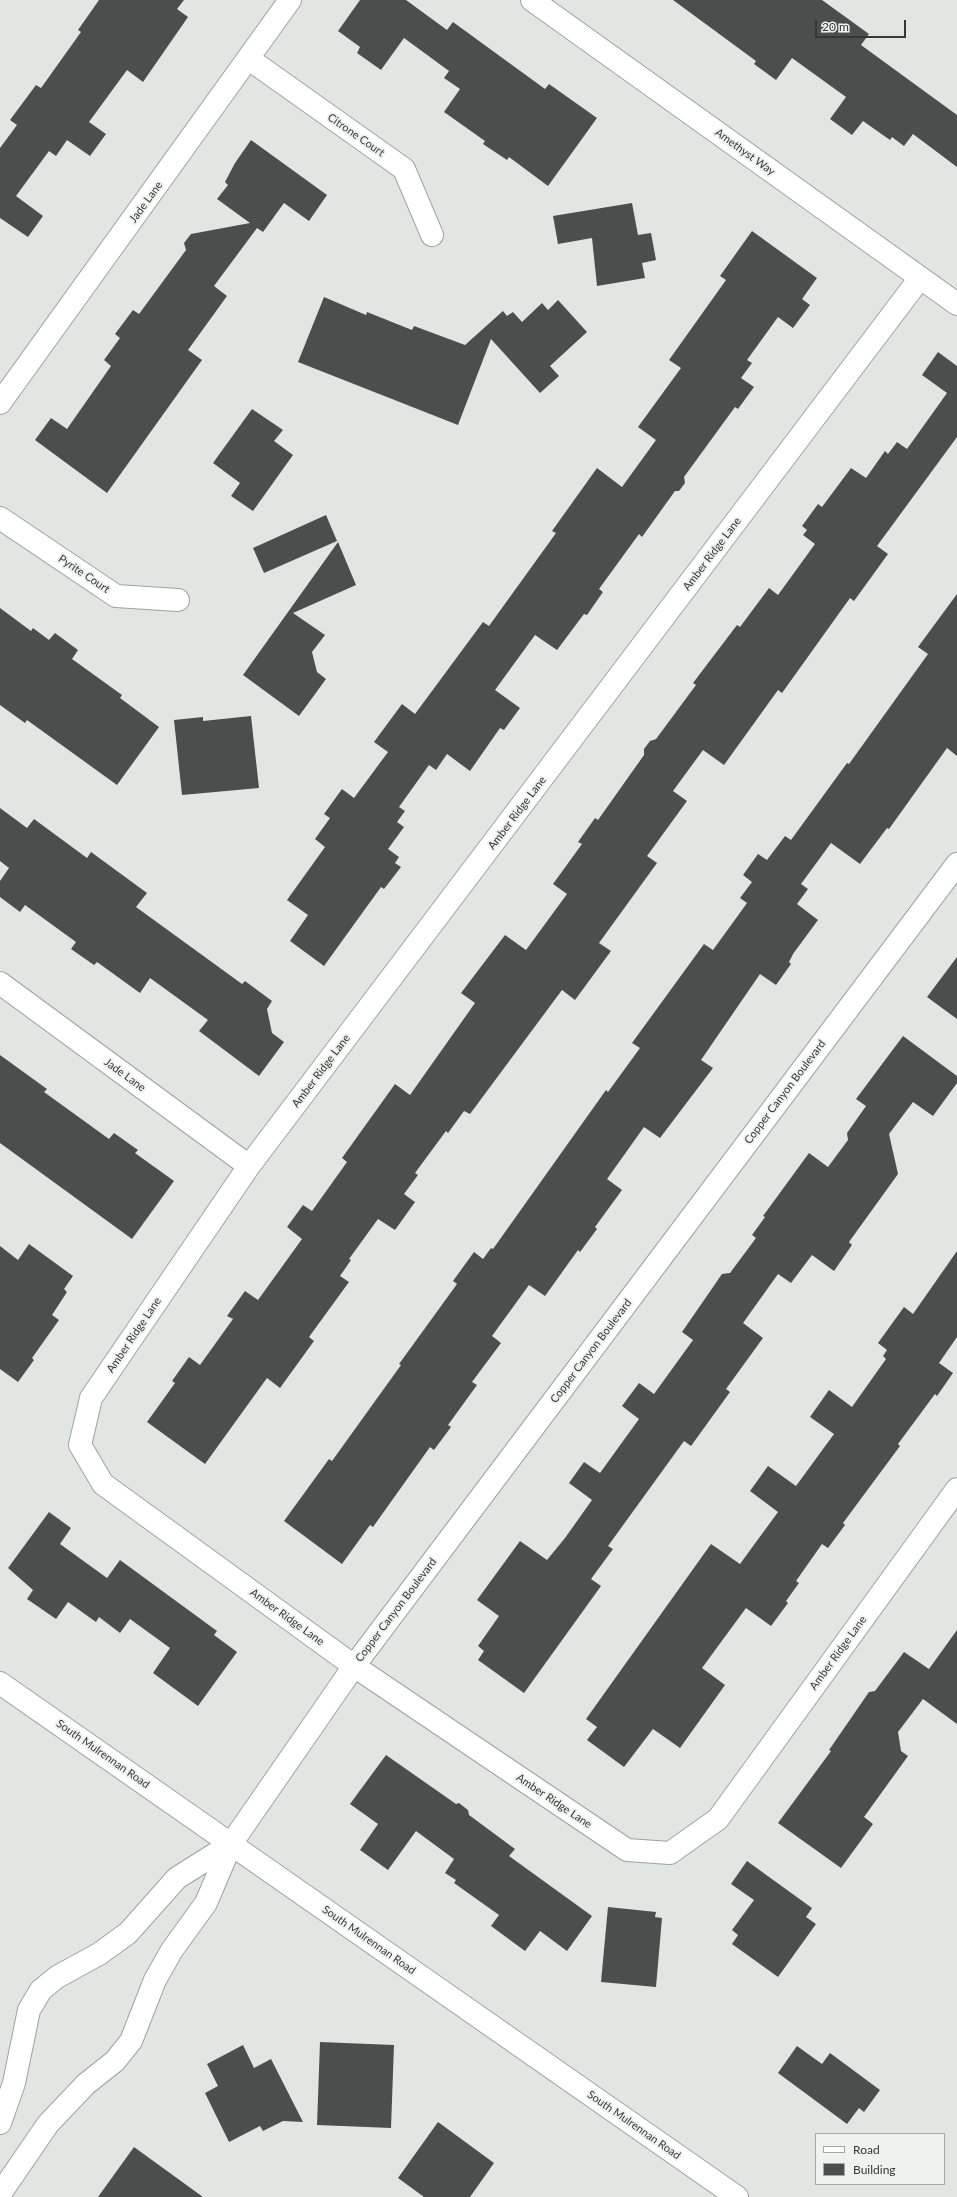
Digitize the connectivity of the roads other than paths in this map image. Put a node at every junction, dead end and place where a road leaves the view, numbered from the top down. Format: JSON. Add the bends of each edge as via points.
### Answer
{"nodes":[{"id":1,"x":290,"y":0,"type":"edge"},
{"id":2,"x":532,"y":0,"type":"edge"},
{"id":3,"x":249,"y":59,"type":"junction"},
{"id":4,"x":432,"y":235,"type":"dead end"},
{"id":5,"x":920,"y":278,"type":"junction"},
{"id":6,"x":957,"y":304,"type":"edge"},
{"id":7,"x":0,"y":403,"type":"edge"},
{"id":8,"x":0,"y":518,"type":"edge"},
{"id":9,"x":178,"y":600,"type":"dead end"},
{"id":10,"x":957,"y":864,"type":"edge"},
{"id":11,"x":0,"y":984,"type":"edge"},
{"id":12,"x":249,"y":1166,"type":"junction"},
{"id":13,"x":957,"y":1489,"type":"edge"},
{"id":14,"x":354,"y":1666,"type":"junction"},
{"id":15,"x":0,"y":1683,"type":"edge"},
{"id":16,"x":231,"y":1844,"type":"junction"},
{"id":17,"x":0,"y":2123,"type":"edge"},
{"id":18,"x":0,"y":2194,"type":"edge"},
{"id":19,"x":737,"y":2197,"type":"edge"}],
"edges":[{"from":1,"to":3,"type":"street","name":"Jade Lane"},
{"from":2,"to":5,"type":"street","name":"Amethyst Way"},
{"from":3,"to":4,"type":"street","name":"Citrone Court","via":[[404,169]]},
{"from":3,"to":7,"type":"street","name":"Jade Lane"},
{"from":5,"to":6,"type":"street","name":"Amethyst Way"},
{"from":5,"to":12,"type":"street","name":"Amber Ridge Lane"},
{"from":8,"to":9,"type":"street","name":"Pyrite Court","via":[[116,596]]},
{"from":10,"to":14,"type":"street","name":"Copper Canyon Boulevard"},
{"from":11,"to":12,"type":"street","name":"Jade Lane"},
{"from":12,"to":14,"type":"street","name":"Amber Ridge Lane","via":[[91,1398],[80,1445],[103,1484]]},
{"from":13,"to":14,"type":"street","name":"Amber Ridge Lane","via":[[718,1819],[670,1853],[627,1850]]},
{"from":14,"to":16,"type":"street","name":"Copper Canyon Boulevard"},
{"from":15,"to":16,"type":"street","name":"South Mulrennan Road"},
{"from":16,"to":17,"type":"street","name":"Copper Canyon Boulevard","via":[[177,1878],[128,1934],[99,1954],[62,1974],[41,1990],[29,2010],[14,2083]]},
{"from":16,"to":18,"type":"street","name":"Copper Canyon Boulevard","via":[[206,1903],[172,1950],[155,1980],[131,2041],[115,2061],[86,2084],[48,2124]]},
{"from":16,"to":19,"type":"street","name":"South Mulrennan Road"}]}
